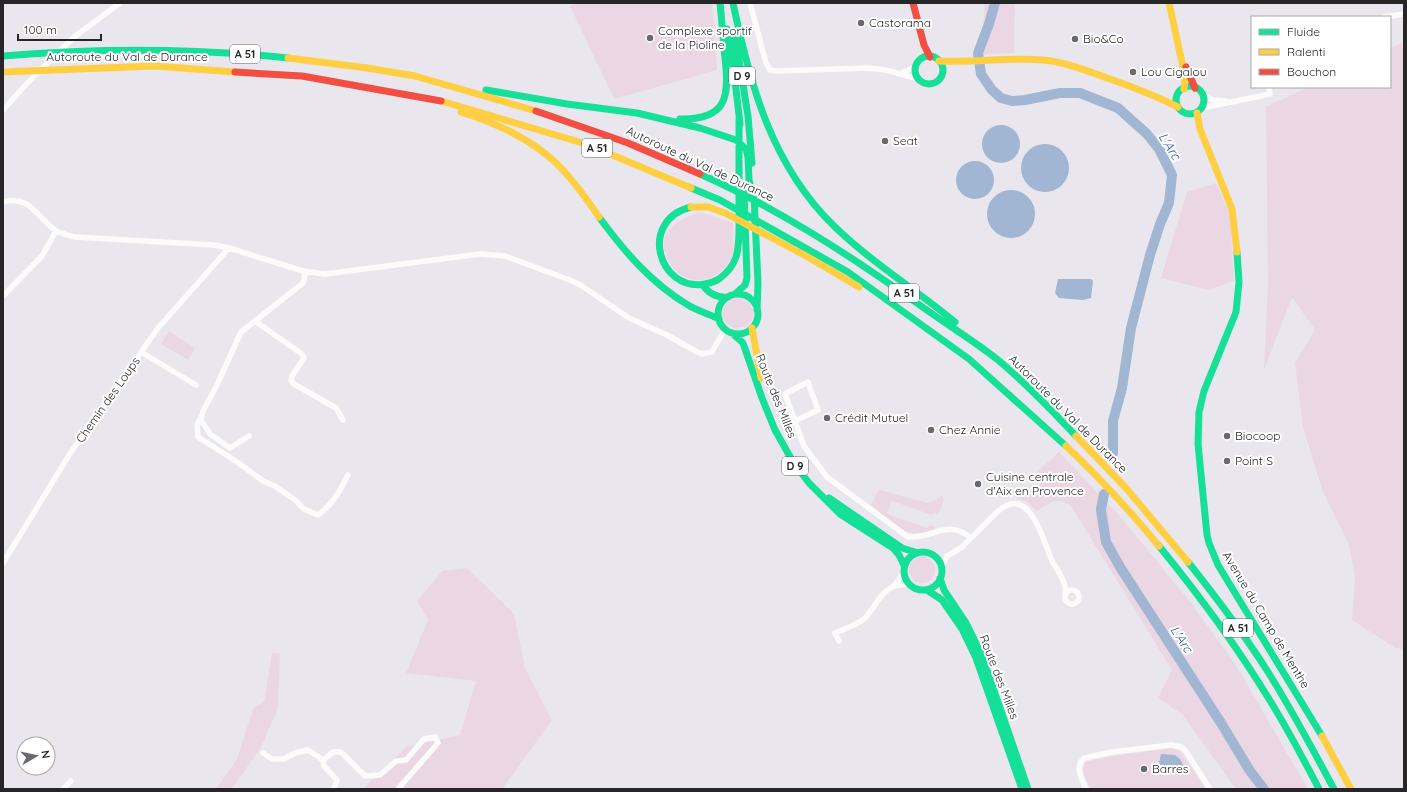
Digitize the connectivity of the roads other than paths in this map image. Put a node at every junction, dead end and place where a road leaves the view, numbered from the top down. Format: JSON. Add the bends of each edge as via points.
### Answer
{"nodes":[{"id":1,"x":120,"y":3,"type":"edge"},
{"id":2,"x":722,"y":3,"type":"edge"},
{"id":3,"x":730,"y":3,"type":"edge"},
{"id":4,"x":733,"y":3,"type":"edge"},
{"id":5,"x":750,"y":3,"type":"edge"},
{"id":6,"x":913,"y":3,"type":"edge"},
{"id":7,"x":1168,"y":3,"type":"edge"},
{"id":8,"x":1404,"y":14,"type":"edge"},
{"id":9,"x":1391,"y":16,"type":"edge"},
{"id":10,"x":924,"y":45,"type":"junction"},
{"id":11,"x":3,"y":56,"type":"edge"},
{"id":12,"x":1182,"y":56,"type":"junction"},
{"id":13,"x":930,"y":57,"type":"junction"},
{"id":14,"x":920,"y":59,"type":"junction"},
{"id":15,"x":939,"y":61,"type":"junction"},
{"id":16,"x":958,"y":62,"type":"junction"},
{"id":17,"x":915,"y":67,"type":"junction"},
{"id":18,"x":3,"y":72,"type":"edge"},
{"id":19,"x":942,"y":72,"type":"junction"},
{"id":20,"x":900,"y":74,"type":"junction"},
{"id":21,"x":423,"y":78,"type":"junction"},
{"id":22,"x":918,"y":79,"type":"junction"},
{"id":23,"x":1195,"y":88,"type":"junction"},
{"id":24,"x":1269,"y":88,"type":"edge"},
{"id":25,"x":1184,"y":89,"type":"junction"},
{"id":26,"x":392,"y":90,"type":"junction"},
{"id":27,"x":1202,"y":94,"type":"junction"},
{"id":28,"x":1178,"y":95,"type":"junction"},
{"id":29,"x":1161,"y":98,"type":"junction"},
{"id":30,"x":1234,"y":101,"type":"junction"},
{"id":31,"x":1178,"y":107,"type":"junction"},
{"id":32,"x":3,"y":110,"type":"edge"},
{"id":33,"x":1199,"y":110,"type":"junction"},
{"id":34,"x":637,"y":113,"type":"junction"},
{"id":35,"x":1188,"y":114,"type":"junction"},
{"id":36,"x":1200,"y":129,"type":"junction"},
{"id":37,"x":741,"y":143,"type":"junction"},
{"id":38,"x":746,"y":179,"type":"junction"},
{"id":39,"x":3,"y":202,"type":"edge"},
{"id":40,"x":56,"y":231,"type":"junction"},
{"id":41,"x":229,"y":248,"type":"junction"},
{"id":42,"x":303,"y":271,"type":"junction"},
{"id":43,"x":703,"y":285,"type":"junction"},
{"id":44,"x":735,"y":294,"type":"junction"},
{"id":45,"x":3,"y":296,"type":"edge"},
{"id":46,"x":728,"y":297,"type":"junction"},
{"id":47,"x":757,"y":310,"type":"junction"},
{"id":48,"x":719,"y":319,"type":"junction"},
{"id":49,"x":255,"y":321,"type":"junction"},
{"id":50,"x":752,"y":328,"type":"junction"},
{"id":51,"x":725,"y":329,"type":"junction"},
{"id":52,"x":732,"y":333,"type":"junction"},
{"id":53,"x":141,"y":352,"type":"junction"},
{"id":54,"x":972,"y":362,"type":"junction"},
{"id":55,"x":1006,"y":367,"type":"junction"},
{"id":56,"x":196,"y":385,"type":"dead end"},
{"id":57,"x":202,"y":415,"type":"junction"},
{"id":58,"x":343,"y":420,"type":"dead end"},
{"id":59,"x":795,"y":421,"type":"junction"},
{"id":60,"x":249,"y":436,"type":"dead end"},
{"id":61,"x":348,"y":474,"type":"dead end"},
{"id":62,"x":971,"y":538,"type":"junction"},
{"id":63,"x":915,"y":552,"type":"junction"},
{"id":64,"x":933,"y":555,"type":"junction"},
{"id":65,"x":947,"y":556,"type":"junction"},
{"id":66,"x":3,"y":563,"type":"edge"},
{"id":67,"x":904,"y":566,"type":"junction"},
{"id":68,"x":941,"y":569,"type":"junction"},
{"id":69,"x":940,"y":578,"type":"junction"},
{"id":70,"x":909,"y":584,"type":"junction"},
{"id":71,"x":1065,"y":585,"type":"junction"},
{"id":72,"x":894,"y":586,"type":"junction"},
{"id":73,"x":928,"y":590,"type":"junction"},
{"id":74,"x":1073,"y":590,"type":"junction"},
{"id":75,"x":1065,"y":598,"type":"junction"},
{"id":76,"x":839,"y":641,"type":"dead end"},
{"id":77,"x":263,"y":753,"type":"dead end"},
{"id":78,"x":323,"y":760,"type":"junction"},
{"id":79,"x":71,"y":781,"type":"dead end"},
{"id":80,"x":63,"y":789,"type":"edge"},
{"id":81,"x":334,"y":789,"type":"edge"},
{"id":82,"x":398,"y":789,"type":"edge"},
{"id":83,"x":1022,"y":789,"type":"edge"},
{"id":84,"x":1028,"y":789,"type":"edge"},
{"id":85,"x":1086,"y":789,"type":"edge"},
{"id":86,"x":1210,"y":789,"type":"edge"},
{"id":87,"x":1319,"y":789,"type":"edge"},
{"id":88,"x":1334,"y":789,"type":"edge"},
{"id":89,"x":1351,"y":789,"type":"edge"}],
"edges":[{"from":1,"to":32,"type":"street","via":[[74,36]]},
{"from":2,"to":34,"type":"main road","via":[[727,80],[726,95],[720,104],[712,113],[691,119]]},
{"from":2,"to":37,"type":"main road","number":"D 9","via":[[734,72]]},
{"from":3,"to":38,"type":"main road","number":"D 9","via":[[752,150]]},
{"from":4,"to":55,"type":"main road","via":[[750,77],[765,122],[781,156],[810,199],[846,236],[936,306]]},
{"from":5,"to":20,"type":"street","via":[[770,70],[868,68]]},
{"from":6,"to":10,"type":"main road"},
{"from":7,"to":12,"type":"main road"},
{"from":8,"to":9,"type":"street"},
{"from":10,"to":13,"type":"main road"},
{"from":10,"to":14,"type":"main road"},
{"from":11,"to":21,"type":"main road","name":"Autoroute du Val de Durance","number":"A 51","via":[[114,50],[261,55],[356,66]]},
{"from":12,"to":23,"type":"main road"},
{"from":12,"to":25,"type":"main road","via":[[1186,80]]},
{"from":13,"to":14,"type":"main road"},
{"from":13,"to":15,"type":"main road"},
{"from":14,"to":17,"type":"main road"},
{"from":15,"to":16,"type":"main road"},
{"from":15,"to":19,"type":"main road"},
{"from":16,"to":19,"type":"main road"},
{"from":16,"to":29,"type":"main road","via":[[1042,60],[1065,64]]},
{"from":17,"to":20,"type":"street"},
{"from":17,"to":22,"type":"main road"},
{"from":18,"to":26,"type":"main road","name":"Autoroute du Val de Durance","number":"A 51","via":[[112,66],[209,68],[304,76]]},
{"from":19,"to":22,"type":"main road","via":[[934,83],[925,84]]},
{"from":20,"to":22,"type":"street"},
{"from":21,"to":34,"type":"main road"},
{"from":21,"to":55,"type":"main road","name":"Autoroute du Val de Durance","number":"A 51","via":[[584,126],[644,149],[722,184],[789,219],[876,273]]},
{"from":23,"to":25,"type":"main road"},
{"from":23,"to":27,"type":"main road"},
{"from":24,"to":30,"type":"street","via":[[1270,94]]},
{"from":25,"to":28,"type":"main road"},
{"from":26,"to":48,"type":"main road","via":[[492,122],[532,144],[567,174],[627,253],[653,279],[689,306]]},
{"from":26,"to":54,"type":"main road","name":"Autoroute du Val de Durance","number":"A 51","via":[[475,109],[565,136],[696,189],[790,237],[839,267],[915,318]]},
{"from":27,"to":30,"type":"street","via":[[1212,100]]},
{"from":27,"to":33,"type":"main road","via":[[1204,103]]},
{"from":28,"to":29,"type":"main road"},
{"from":28,"to":31,"type":"main road"},
{"from":29,"to":31,"type":"main road"},
{"from":30,"to":33,"type":"street"},
{"from":31,"to":35,"type":"main road"},
{"from":33,"to":35,"type":"main road"},
{"from":33,"to":36,"type":"main road","name":"Avenue du Camp de Menthe"},
{"from":34,"to":37,"type":"main road","via":[[700,128]]},
{"from":35,"to":36,"type":"main road","name":"Avenue du Camp de Menthe"},
{"from":36,"to":89,"type":"main road","name":"Avenue du Camp de Menthe","via":[[1232,209],[1240,283],[1236,312],[1200,401],[1197,426],[1210,543],[1218,565],[1316,725]]},
{"from":37,"to":38,"type":"main road"},
{"from":38,"to":43,"type":"main road","via":[[734,263],[718,280]]},
{"from":38,"to":44,"type":"main road","number":"D 9","via":[[747,278]]},
{"from":38,"to":47,"type":"main road","via":[[754,198]]},
{"from":39,"to":40,"type":"street","via":[[25,202]]},
{"from":40,"to":41,"type":"street","via":[[75,237]]},
{"from":40,"to":45,"type":"street","via":[[42,256]]},
{"from":41,"to":42,"type":"street"},
{"from":41,"to":53,"type":"street","name":"Chemin des Loups","via":[[158,328]]},
{"from":42,"to":49,"type":"street","via":[[306,276],[303,282]]},
{"from":42,"to":51,"type":"street","via":[[325,274],[480,254],[505,256],[570,280],[629,318],[702,354],[712,352]]},
{"from":43,"to":46,"type":"main road","via":[[713,295]]},
{"from":43,"to":54,"type":"main road","via":[[686,283],[671,274],[663,263],[660,249],[660,238],[666,222],[677,213],[697,206],[709,207],[733,217],[808,257],[878,299]]},
{"from":44,"to":46,"type":"main road"},
{"from":44,"to":47,"type":"main road","via":[[752,300]]},
{"from":46,"to":48,"type":"main road","via":[[720,306]]},
{"from":47,"to":50,"type":"main road"},
{"from":48,"to":51,"type":"main road"},
{"from":49,"to":57,"type":"street","via":[[241,332]]},
{"from":49,"to":58,"type":"street","via":[[302,354],[304,358],[291,380],[336,408]]},
{"from":50,"to":52,"type":"main road","via":[[742,333]]},
{"from":50,"to":63,"type":"main road","name":"Route des Milles","number":"D 9","via":[[759,370],[778,426],[810,479],[830,499],[902,548]]},
{"from":51,"to":52,"type":"main road"},
{"from":52,"to":67,"type":"main road","name":"Route des Milles","number":"D 9","via":[[743,343],[775,430],[793,462],[809,483],[840,514],[893,548]]},
{"from":53,"to":56,"type":"street"},
{"from":53,"to":66,"type":"street","name":"Chemin des Loups","via":[[71,452]]},
{"from":54,"to":87,"type":"main road","name":"Autoroute du Val de Durance","number":"A 51","via":[[1058,437],[1100,479],[1184,576],[1268,697]]},
{"from":55,"to":88,"type":"main road","name":"Autoroute du Val de Durance","number":"A 51","via":[[1121,482],[1182,553],[1244,636]]},
{"from":57,"to":60,"type":"street","via":[[201,420],[210,434],[230,448]]},
{"from":57,"to":61,"type":"street","via":[[197,425],[198,437],[263,481],[275,486],[304,509],[318,515],[329,507]]},
{"from":59,"to":59,"type":"street","via":[[785,394],[808,382],[818,410]]},
{"from":59,"to":62,"type":"street","via":[[804,446],[827,477],[908,537],[955,528]]},
{"from":62,"to":65,"type":"street"},
{"from":62,"to":71,"type":"street","via":[[1004,506],[1017,504],[1026,508],[1036,522]]},
{"from":63,"to":64,"type":"main road"},
{"from":63,"to":67,"type":"main road"},
{"from":64,"to":65,"type":"street"},
{"from":64,"to":68,"type":"main road"},
{"from":65,"to":68,"type":"street"},
{"from":67,"to":70,"type":"main road"},
{"from":67,"to":72,"type":"street"},
{"from":68,"to":69,"type":"main road"},
{"from":69,"to":73,"type":"main road"},
{"from":69,"to":84,"type":"main road","name":"Route des Milles","via":[[944,590],[966,623],[980,653]]},
{"from":70,"to":72,"type":"street"},
{"from":70,"to":73,"type":"main road","via":[[916,589]]},
{"from":71,"to":74,"type":"street"},
{"from":71,"to":75,"type":"street"},
{"from":72,"to":76,"type":"street","via":[[881,595],[862,620],[835,633]]},
{"from":73,"to":83,"type":"main road","name":"Route des Milles","via":[[942,600],[962,629],[976,658]]},
{"from":74,"to":75,"type":"street","via":[[1068,591]]},
{"from":74,"to":75,"type":"street","via":[[1078,593],[1078,601],[1073,604]]},
{"from":77,"to":78,"type":"street","via":[[272,758],[284,759],[308,750]]},
{"from":78,"to":81,"type":"street","via":[[324,766],[337,780]]},
{"from":78,"to":82,"type":"street","via":[[333,752],[341,752],[365,776],[380,775],[396,762],[406,760],[424,740],[435,737],[438,743]]},
{"from":79,"to":80,"type":"street"},
{"from":85,"to":86,"type":"street","via":[[1079,766],[1084,758],[1171,745],[1185,750]]}]}
